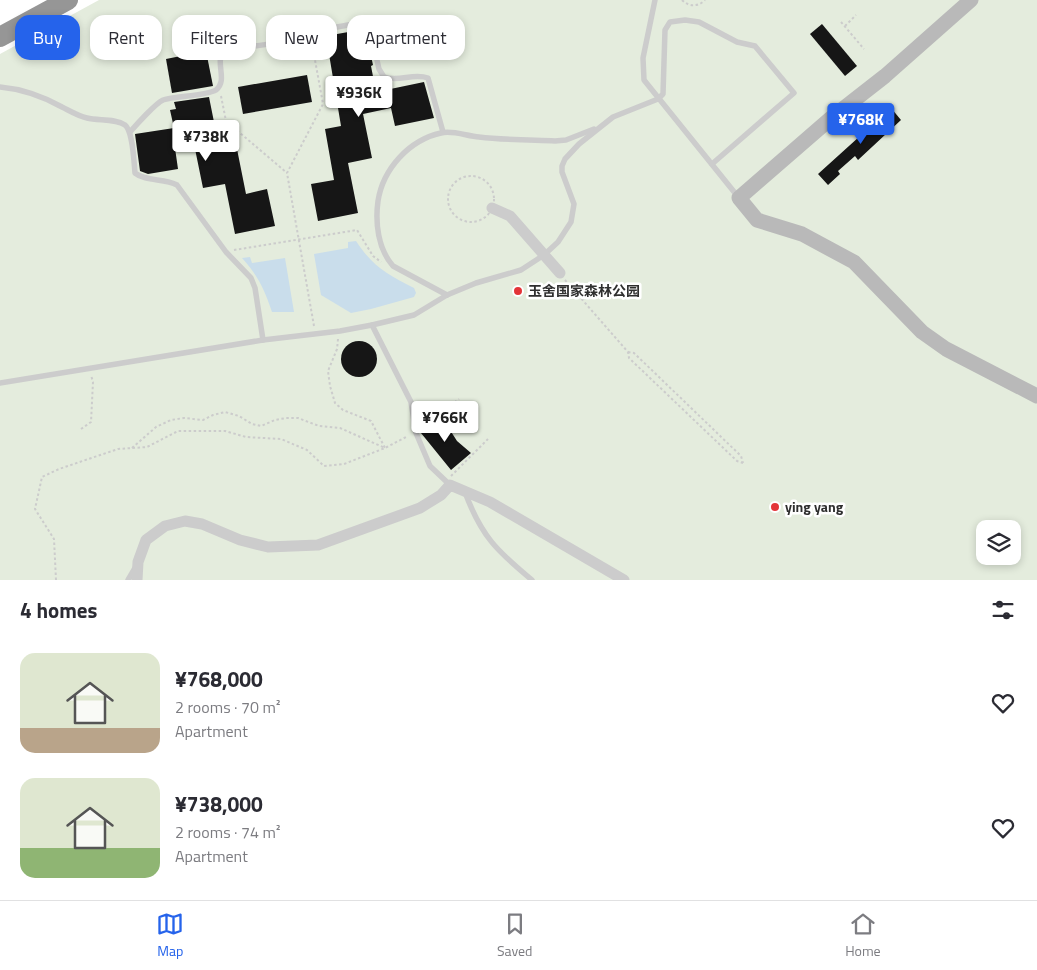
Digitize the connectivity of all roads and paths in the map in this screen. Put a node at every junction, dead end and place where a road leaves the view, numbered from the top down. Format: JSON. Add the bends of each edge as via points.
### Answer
{"nodes":[{"id":1,"x":68,"y":0,"type":"edge"},
{"id":2,"x":655,"y":0,"type":"edge"},
{"id":3,"x":682,"y":0,"type":"edge"},
{"id":4,"x":705,"y":0,"type":"edge"},
{"id":5,"x":971,"y":0,"type":"edge"},
{"id":6,"x":856,"y":15,"type":"dead end"},
{"id":7,"x":841,"y":22,"type":"dead end"},
{"id":8,"x":845,"y":26,"type":"junction"},
{"id":9,"x":0,"y":37,"type":"edge"},
{"id":10,"x":864,"y":48,"type":"dead end"},
{"id":11,"x":315,"y":60,"type":"dead end"},
{"id":12,"x":0,"y":88,"type":"edge"},
{"id":13,"x":215,"y":90,"type":"junction"},
{"id":14,"x":658,"y":98,"type":"junction"},
{"id":15,"x":601,"y":127,"type":"junction"},
{"id":16,"x":130,"y":132,"type":"junction"},
{"id":17,"x":443,"y":132,"type":"junction"},
{"id":18,"x":712,"y":164,"type":"junction"},
{"id":19,"x":287,"y":173,"type":"junction"},
{"id":20,"x":739,"y":198,"type":"junction"},
{"id":21,"x":492,"y":208,"type":"junction"},
{"id":22,"x":299,"y":240,"type":"junction"},
{"id":23,"x":226,"y":252,"type":"junction"},
{"id":24,"x":544,"y":255,"type":"junction"},
{"id":25,"x":387,"y":259,"type":"junction"},
{"id":26,"x":560,"y":273,"type":"joint"},
{"id":27,"x":447,"y":295,"type":"junction"},
{"id":28,"x":372,"y":324,"type":"junction"},
{"id":29,"x":340,"y":331,"type":"junction"},
{"id":30,"x":315,"y":333,"type":"junction"},
{"id":31,"x":263,"y":340,"type":"junction"},
{"id":32,"x":628,"y":352,"type":"junction"},
{"id":33,"x":90,"y":369,"type":"junction"},
{"id":34,"x":0,"y":383,"type":"edge"},
{"id":35,"x":1037,"y":396,"type":"edge"},
{"id":36,"x":459,"y":399,"type":"dead end"},
{"id":37,"x":81,"y":430,"type":"dead end"},
{"id":38,"x":416,"y":432,"type":"junction"},
{"id":39,"x":488,"y":439,"type":"dead end"},
{"id":40,"x":131,"y":448,"type":"junction"},
{"id":41,"x":385,"y":448,"type":"junction"},
{"id":42,"x":448,"y":483,"type":"junction"},
{"id":43,"x":465,"y":491,"type":"junction"},
{"id":44,"x":138,"y":562,"type":"junction"},
{"id":45,"x":56,"y":580,"type":"edge"},
{"id":46,"x":128,"y":580,"type":"edge"},
{"id":47,"x":137,"y":580,"type":"edge"},
{"id":48,"x":532,"y":580,"type":"edge"},
{"id":49,"x":624,"y":580,"type":"edge"}],
"edges":[{"from":1,"to":9,"type":"highway"},
{"from":2,"to":14,"type":"lane","via":[[643,58],[644,80]]},
{"from":3,"to":4,"type":"path","via":[[692,5]]},
{"from":5,"to":20,"type":"street"},
{"from":6,"to":8,"type":"path"},
{"from":7,"to":8,"type":"path"},
{"from":8,"to":10,"type":"path"},
{"from":11,"to":19,"type":"path","via":[[323,104]]},
{"from":12,"to":16,"type":"lane","via":[[18,88],[42,96],[84,118],[111,120],[125,125]]},
{"from":13,"to":16,"type":"lane","via":[[162,100]]},
{"from":13,"to":17,"type":"lane","via":[[221,79],[220,59],[230,49],[268,45],[364,22],[368,25],[379,69],[384,76],[391,79],[428,78]]},
{"from":13,"to":19,"type":"path","via":[[221,94],[226,121]]},
{"from":14,"to":15,"type":"lane","via":[[613,118]]},
{"from":14,"to":18,"type":"lane"},
{"from":14,"to":18,"type":"lane","via":[[663,94],[665,30],[670,22],[677,20],[699,22],[737,42],[755,46],[794,93]]},
{"from":15,"to":17,"type":"lane","via":[[555,141]]},
{"from":15,"to":24,"type":"lane","via":[[565,159],[562,172],[574,212],[558,242]]},
{"from":16,"to":23,"type":"lane","via":[[135,173],[139,177],[170,181],[177,186]]},
{"from":17,"to":25,"type":"lane","via":[[408,147],[384,179],[377,210],[377,229]]},
{"from":18,"to":20,"type":"lane"},
{"from":19,"to":22,"type":"path"},
{"from":20,"to":35,"type":"street","via":[[757,220],[802,234],[854,262],[922,332],[946,349]]},
{"from":21,"to":21,"type":"path","via":[[493,192],[482,179],[466,176],[449,191],[447,202],[451,212],[465,222],[481,220]]},
{"from":21,"to":24,"type":"street","via":[[510,216]]},
{"from":22,"to":23,"type":"path"},
{"from":22,"to":25,"type":"path","via":[[357,230],[373,256],[380,262]]},
{"from":22,"to":30,"type":"path"},
{"from":23,"to":31,"type":"lane","via":[[251,278]]},
{"from":24,"to":26,"type":"street"},
{"from":24,"to":27,"type":"lane","via":[[522,270]]},
{"from":25,"to":27,"type":"lane","via":[[393,266]]},
{"from":26,"to":32,"type":"path"},
{"from":27,"to":28,"type":"lane","via":[[414,315]]},
{"from":28,"to":29,"type":"lane"},
{"from":28,"to":38,"type":"lane","via":[[411,402]]},
{"from":29,"to":30,"type":"lane"},
{"from":29,"to":41,"type":"path","via":[[328,371],[335,402],[343,410],[371,421]]},
{"from":30,"to":31,"type":"lane"},
{"from":31,"to":33,"type":"lane"},
{"from":32,"to":32,"type":"path","via":[[629,358],[737,461],[743,463],[741,456],[648,366],[634,353]]},
{"from":33,"to":34,"type":"lane"},
{"from":33,"to":37,"type":"path","via":[[93,382],[91,422]]},
{"from":36,"to":38,"type":"path"},
{"from":38,"to":41,"type":"path"},
{"from":38,"to":42,"type":"lane","via":[[430,466]]},
{"from":39,"to":42,"type":"path"},
{"from":40,"to":41,"type":"path","via":[[147,447],[178,431],[225,431],[246,437],[281,439],[307,450],[324,466],[344,464]]},
{"from":40,"to":41,"type":"path","via":[[156,427],[171,420],[202,420],[225,412],[261,426],[274,420],[298,418],[319,426],[340,428]]},
{"from":40,"to":45,"type":"path","via":[[118,449],[42,477],[35,509],[54,539]]},
{"from":42,"to":43,"type":"street"},
{"from":42,"to":44,"type":"street","via":[[441,495],[420,508],[318,545],[268,547],[240,540],[202,524],[185,521],[165,526],[146,540]]},
{"from":43,"to":48,"type":"lane","via":[[473,514],[490,542]]},
{"from":43,"to":49,"type":"street","via":[[490,502]]},
{"from":44,"to":46,"type":"lane"},
{"from":44,"to":47,"type":"street"}]}
